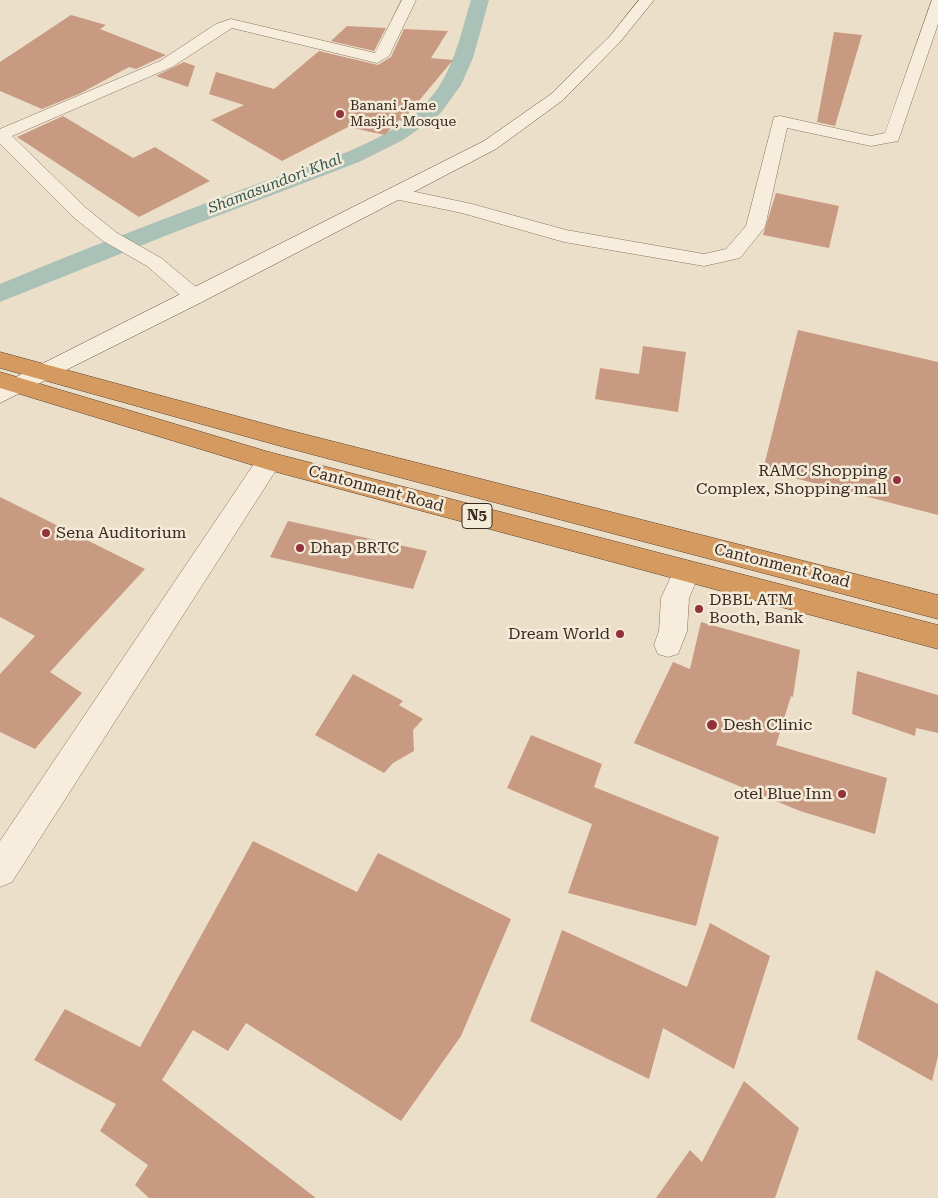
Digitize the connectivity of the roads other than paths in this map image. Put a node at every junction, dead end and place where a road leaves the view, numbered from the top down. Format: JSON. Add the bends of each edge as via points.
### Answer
{"nodes":[{"id":1,"x":409,"y":0,"type":"edge"},
{"id":2,"x":647,"y":0,"type":"edge"},
{"id":3,"x":938,"y":2,"type":"edge"},
{"id":4,"x":1,"y":134,"type":"edge"},
{"id":5,"x":397,"y":194,"type":"junction"},
{"id":6,"x":195,"y":298,"type":"junction"},
{"id":7,"x":0,"y":360,"type":"edge"},
{"id":8,"x":46,"y":372,"type":"junction"},
{"id":9,"x":6,"y":387,"type":"edge"},
{"id":10,"x":270,"y":461,"type":"junction"},
{"id":11,"x":687,"y":572,"type":"junction"},
{"id":12,"x":938,"y":606,"type":"edge"},
{"id":13,"x":938,"y":637,"type":"edge"},
{"id":14,"x":668,"y":645,"type":"dead end"},
{"id":15,"x":0,"y":870,"type":"edge"}],
"edges":[{"from":1,"to":4,"type":"street","via":[[381,56],[377,58],[231,23],[166,64]]},
{"from":2,"to":5,"type":"street","name":"Cantonment Road","via":[[615,39],[557,97],[490,145]]},
{"from":3,"to":5,"type":"street","via":[[892,137],[871,142],[780,121],[755,227],[733,254],[704,260],[564,236],[465,208]]},
{"from":4,"to":6,"type":"street","via":[[55,191],[110,236],[154,262]]},
{"from":5,"to":6,"type":"street","name":"Cantonment Road"},
{"from":6,"to":8,"type":"street","name":"Cantonment Road"},
{"from":7,"to":8,"type":"highway","number":"N5"},
{"from":8,"to":9,"type":"street","name":"Cantonment Road"},
{"from":8,"to":12,"type":"highway","name":"Cantonment Road","number":"N5","via":[[284,438]]},
{"from":9,"to":10,"type":"highway","name":"Cantonment Road","number":"N5"},
{"from":10,"to":11,"type":"highway","name":"Cantonment Road","number":"N5"},
{"from":10,"to":15,"type":"street"},
{"from":11,"to":13,"type":"highway","name":"Cantonment Road","number":"N5"},
{"from":11,"to":14,"type":"street","via":[[675,598],[673,631]]}]}
